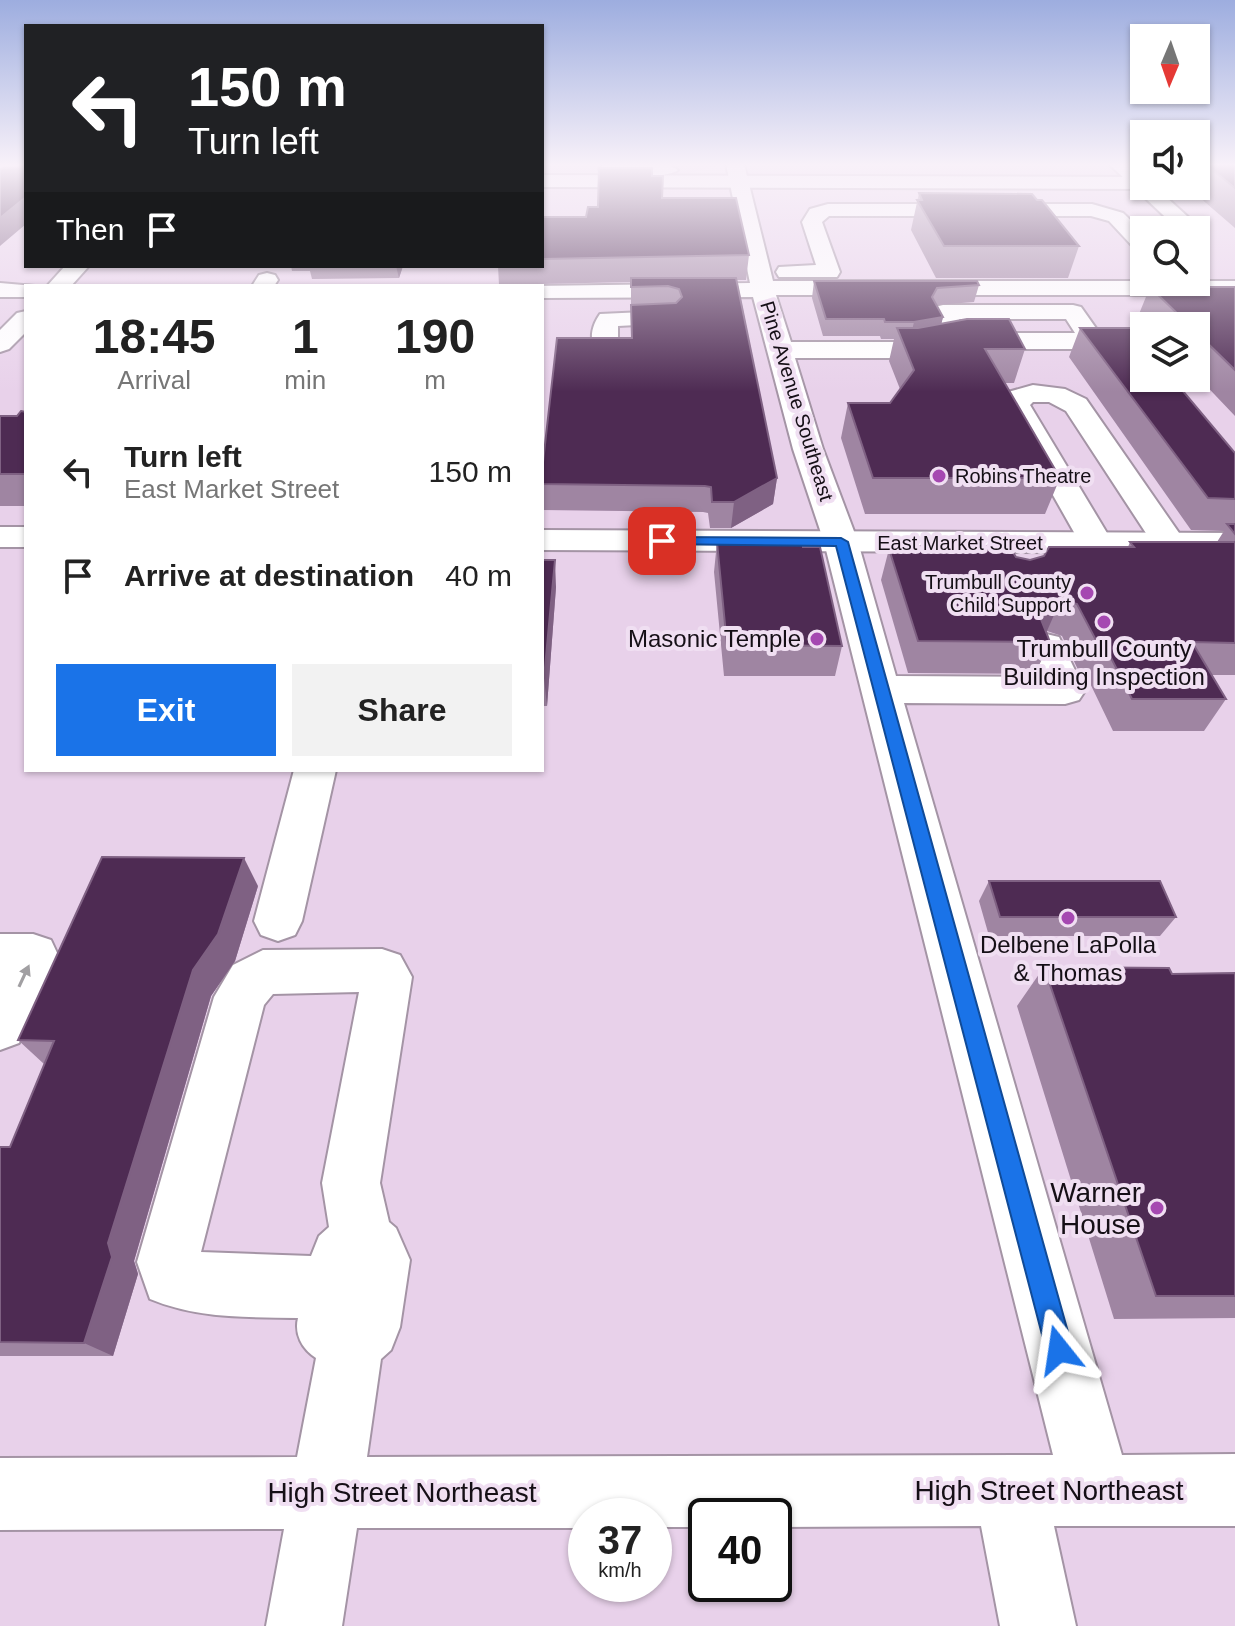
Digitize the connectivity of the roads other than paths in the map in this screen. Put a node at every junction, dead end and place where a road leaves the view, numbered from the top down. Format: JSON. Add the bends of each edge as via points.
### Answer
{"nodes":[{"id":1,"x":753,"y":240,"type":"edge"},
{"id":2,"x":818,"y":240,"type":"edge"},
{"id":3,"x":76,"y":268,"type":"edge"},
{"id":4,"x":1210,"y":273,"type":"edge"},
{"id":5,"x":1235,"y":273,"type":"edge"},
{"id":6,"x":762,"y":280,"type":"junction"},
{"id":7,"x":60,"y":284,"type":"edge"},
{"id":8,"x":899,"y":286,"type":"junction"},
{"id":9,"x":1235,"y":288,"type":"edge"},
{"id":10,"x":0,"y":290,"type":"edge"},
{"id":11,"x":24,"y":290,"type":"edge"},
{"id":12,"x":544,"y":292,"type":"edge"},
{"id":13,"x":575,"y":308,"type":"junction"},
{"id":14,"x":927,"y":312,"type":"junction"},
{"id":15,"x":742,"y":317,"type":"edge"},
{"id":16,"x":772,"y":317,"type":"junction"},
{"id":17,"x":682,"y":318,"type":"edge"},
{"id":18,"x":24,"y":320,"type":"edge"},
{"id":19,"x":958,"y":341,"type":"junction"},
{"id":20,"x":0,"y":344,"type":"edge"},
{"id":21,"x":781,"y":350,"type":"junction"},
{"id":22,"x":0,"y":537,"type":"edge"},
{"id":23,"x":24,"y":537,"type":"edge"},
{"id":24,"x":544,"y":540,"type":"edge"},
{"id":25,"x":841,"y":542,"type":"junction"},
{"id":26,"x":1001,"y":543,"type":"junction"},
{"id":27,"x":1096,"y":543,"type":"junction"},
{"id":28,"x":1169,"y":543,"type":"junction"},
{"id":29,"x":1235,"y":543,"type":"edge"},
{"id":30,"x":1016,"y":579,"type":"edge"},
{"id":31,"x":1046,"y":646,"type":"edge"},
{"id":32,"x":881,"y":689,"type":"junction"},
{"id":33,"x":315,"y":772,"type":"edge"},
{"id":34,"x":278,"y":921,"type":"dead end"},
{"id":35,"x":0,"y":956,"type":"edge"},
{"id":36,"x":0,"y":1026,"type":"edge"},
{"id":37,"x":349,"y":1290,"type":"junction"},
{"id":38,"x":1010,"y":1490,"type":"junction"},
{"id":39,"x":1097,"y":1490,"type":"junction"},
{"id":40,"x":1235,"y":1490,"type":"edge"},
{"id":41,"x":327,"y":1492,"type":"junction"},
{"id":42,"x":0,"y":1494,"type":"edge"},
{"id":43,"x":304,"y":1626,"type":"edge"},
{"id":44,"x":1038,"y":1626,"type":"edge"}],
"edges":[{"from":1,"to":6,"type":"street","name":"Pine Avenue Southeast"},
{"from":2,"to":6,"type":"street","via":[[829,272]]},
{"from":3,"to":7,"type":"street"},
{"from":4,"to":5,"type":"street"},
{"from":6,"to":8,"type":"street"},
{"from":6,"to":13,"type":"street","via":[[729,292]]},
{"from":6,"to":16,"type":"street","name":"Pine Avenue Southeast"},
{"from":8,"to":9,"type":"street"},
{"from":8,"to":14,"type":"street"},
{"from":10,"to":11,"type":"street"},
{"from":12,"to":13,"type":"street"},
{"from":13,"to":17,"type":"street","via":[[614,329]]},
{"from":14,"to":19,"type":"street"},
{"from":14,"to":19,"type":"street","via":[[1073,312],[1092,341]]},
{"from":15,"to":16,"type":"street"},
{"from":16,"to":21,"type":"street","name":"Pine Avenue Southeast"},
{"from":18,"to":20,"type":"street"},
{"from":19,"to":21,"type":"street","via":[[910,350]]},
{"from":21,"to":25,"type":"street","name":"Pine Avenue Southeast"},
{"from":22,"to":23,"type":"street"},
{"from":24,"to":25,"type":"street","name":"East Market Street"},
{"from":25,"to":26,"type":"street","name":"East Market Street"},
{"from":25,"to":32,"type":"street","name":"Pine Avenue Southeast"},
{"from":26,"to":27,"type":"street","name":"East Market Street"},
{"from":26,"to":30,"type":"street"},
{"from":27,"to":28,"type":"street","name":"East Market Street"},
{"from":27,"to":28,"type":"street","via":[[1016,405],[1018,398],[1054,394],[1076,405]]},
{"from":28,"to":29,"type":"street","name":"East Market Street"},
{"from":31,"to":32,"type":"street","via":[[1065,691]]},
{"from":32,"to":39,"type":"street","name":"Pine Avenue Southeast"},
{"from":33,"to":34,"type":"street"},
{"from":36,"to":35,"type":"street","one_way":true,"via":[[33,955]]},
{"from":37,"to":37,"type":"street","via":[[351,1183],[387,977],[368,970],[263,972],[240,997],[168,1262],[172,1277],[202,1284]]},
{"from":37,"to":41,"type":"street"},
{"from":38,"to":39,"type":"street","name":"High Street Northeast"},
{"from":38,"to":41,"type":"street","name":"High Street Northeast"},
{"from":38,"to":44,"type":"street"},
{"from":39,"to":40,"type":"street","name":"High Street Northeast"},
{"from":41,"to":42,"type":"street","name":"High Street Northeast"},
{"from":41,"to":43,"type":"street"}]}
